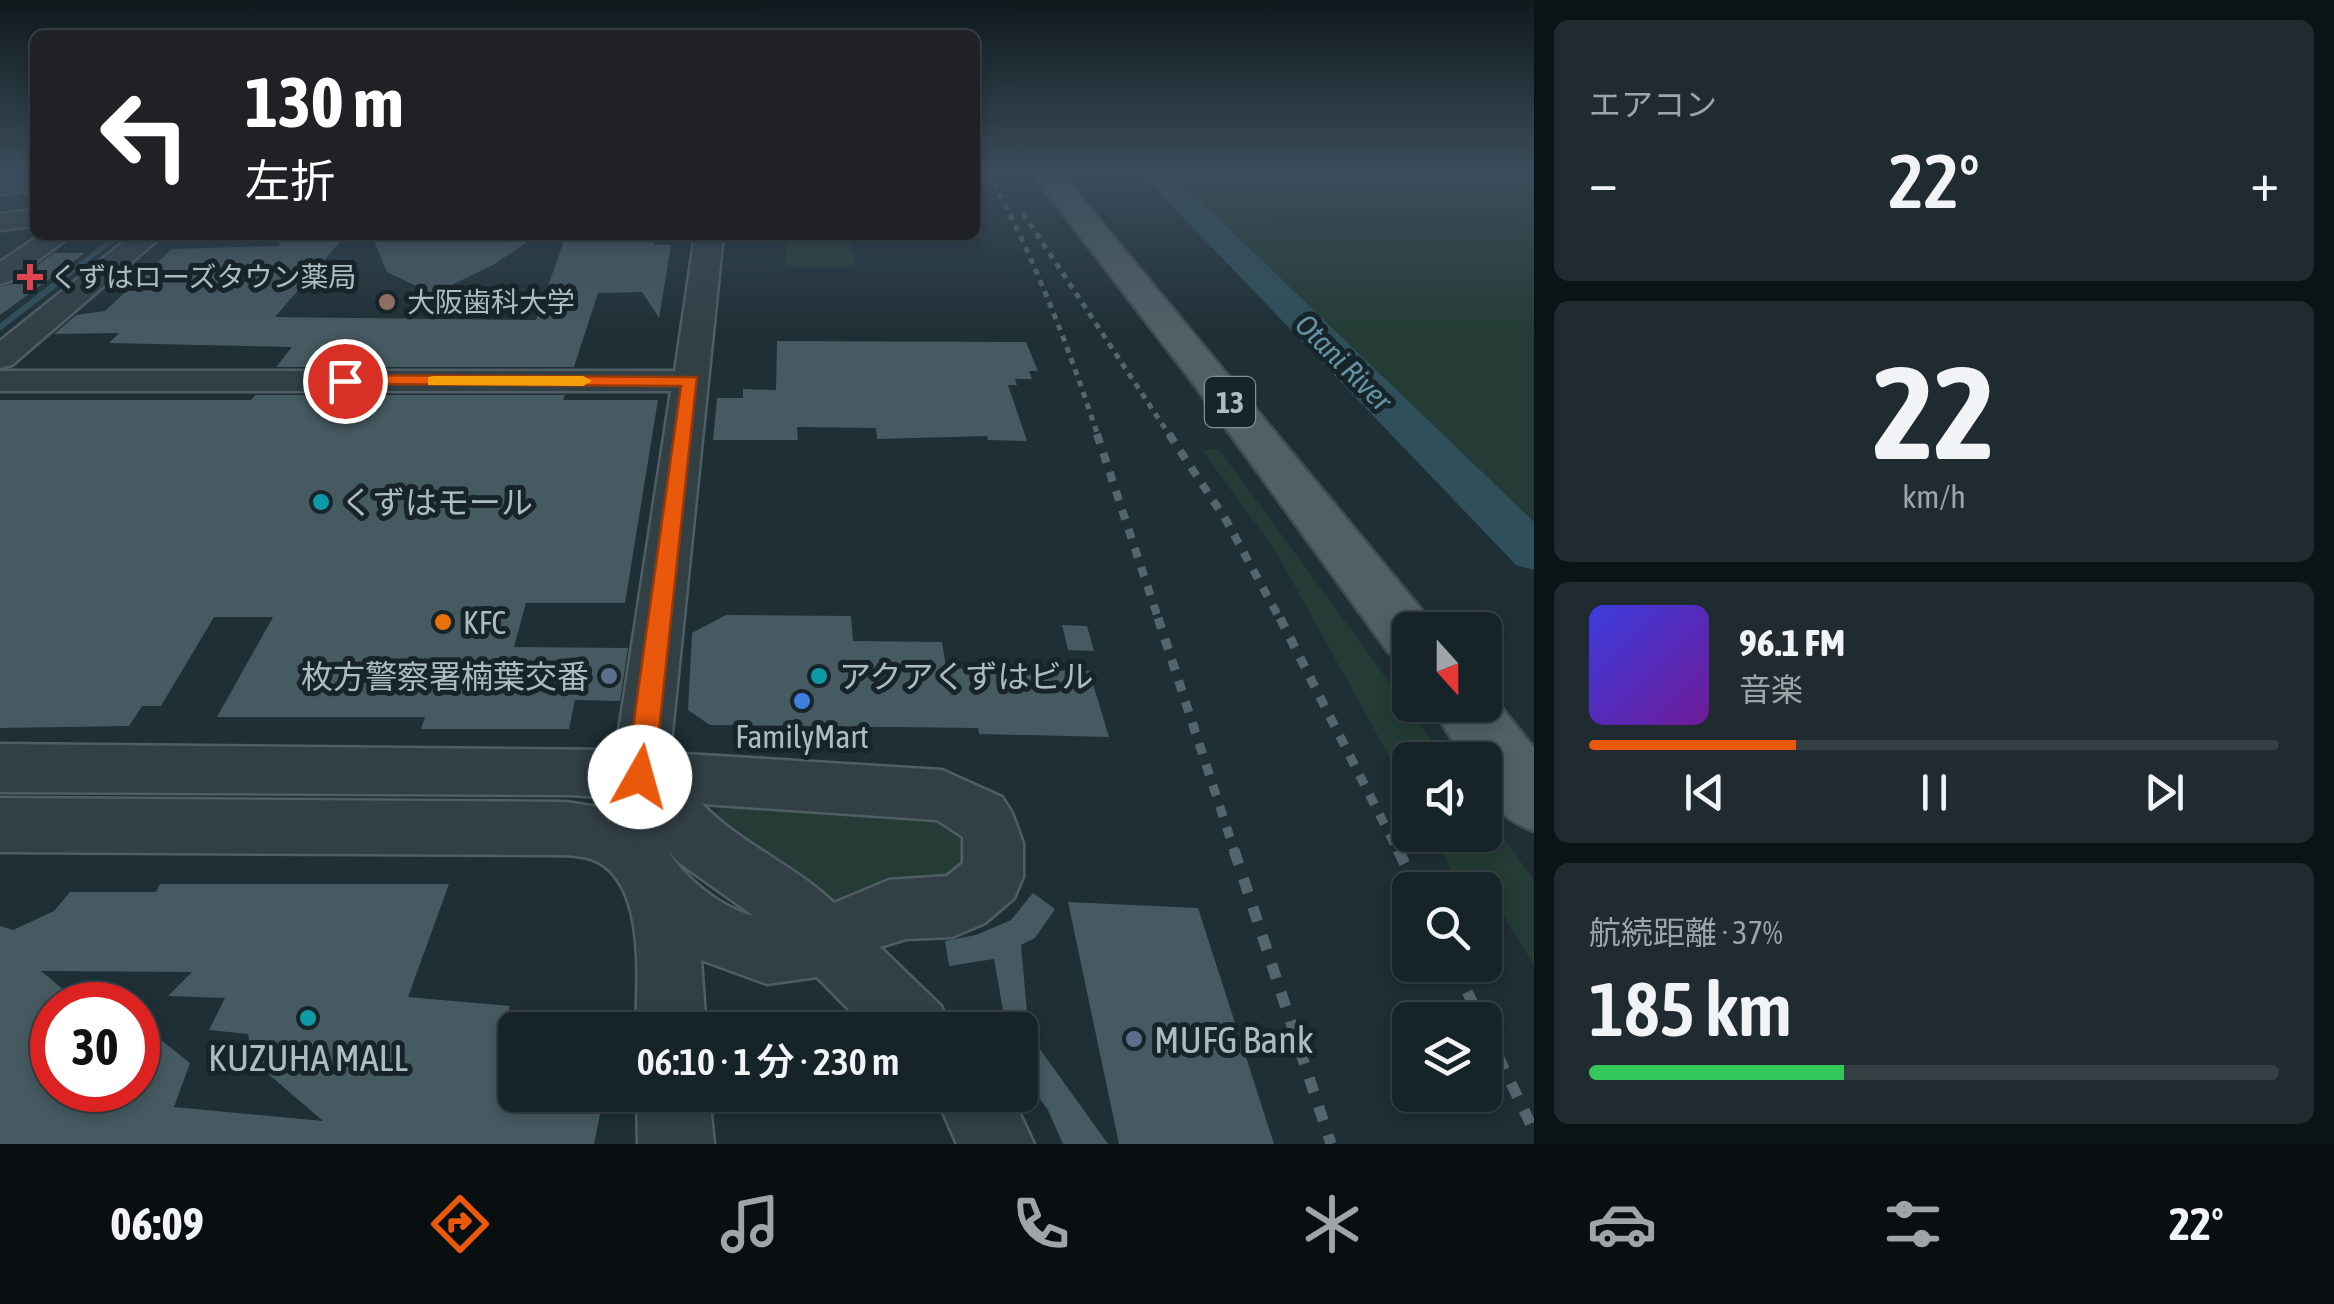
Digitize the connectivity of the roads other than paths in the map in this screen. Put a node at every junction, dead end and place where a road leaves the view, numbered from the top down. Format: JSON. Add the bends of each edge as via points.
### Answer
{"nodes":[{"id":1,"x":1087,"y":225,"type":"edge"},
{"id":2,"x":50,"y":240,"type":"edge"},
{"id":3,"x":143,"y":240,"type":"edge"},
{"id":4,"x":708,"y":240,"type":"edge"},
{"id":5,"x":4,"y":270,"type":"edge"},
{"id":6,"x":0,"y":358,"type":"edge"},
{"id":7,"x":0,"y":381,"type":"edge"},
{"id":8,"x":690,"y":381,"type":"junction"},
{"id":9,"x":1392,"y":614,"type":"edge"},
{"id":10,"x":1475,"y":722,"type":"edge"},
{"id":11,"x":0,"y":768,"type":"edge"},
{"id":12,"x":640,"y":777,"type":"junction"},
{"id":13,"x":1534,"y":800,"type":"edge"},
{"id":14,"x":0,"y":825,"type":"edge"},
{"id":15,"x":656,"y":890,"type":"junction"},
{"id":16,"x":826,"y":940,"type":"junction"},
{"id":17,"x":670,"y":1012,"type":"edge"},
{"id":18,"x":899,"y":1012,"type":"edge"},
{"id":19,"x":674,"y":1112,"type":"edge"},
{"id":20,"x":980,"y":1112,"type":"edge"},
{"id":21,"x":676,"y":1144,"type":"edge"},
{"id":22,"x":996,"y":1144,"type":"edge"}],
"edges":[{"from":1,"to":9,"type":"main road","number":"13"},
{"from":2,"to":5,"type":"street"},
{"from":3,"to":6,"type":"street"},
{"from":4,"to":8,"type":"street"},
{"from":7,"to":8,"type":"street"},
{"from":8,"to":12,"type":"street"},
{"from":10,"to":13,"type":"main road"},
{"from":11,"to":12,"type":"street"},
{"from":12,"to":16,"type":"street","via":[[699,842],[791,905]]},
{"from":12,"to":16,"type":"street","via":[[942,795],[987,820],[994,841],[992,877],[968,902],[882,913]]},
{"from":14,"to":15,"type":"street","via":[[563,828],[606,835],[633,852]]},
{"from":15,"to":16,"type":"street","via":[[724,941],[758,951]]},
{"from":15,"to":17,"type":"street","via":[[668,941]]},
{"from":16,"to":18,"type":"street"},
{"from":19,"to":21,"type":"street"},
{"from":20,"to":22,"type":"street"}]}
